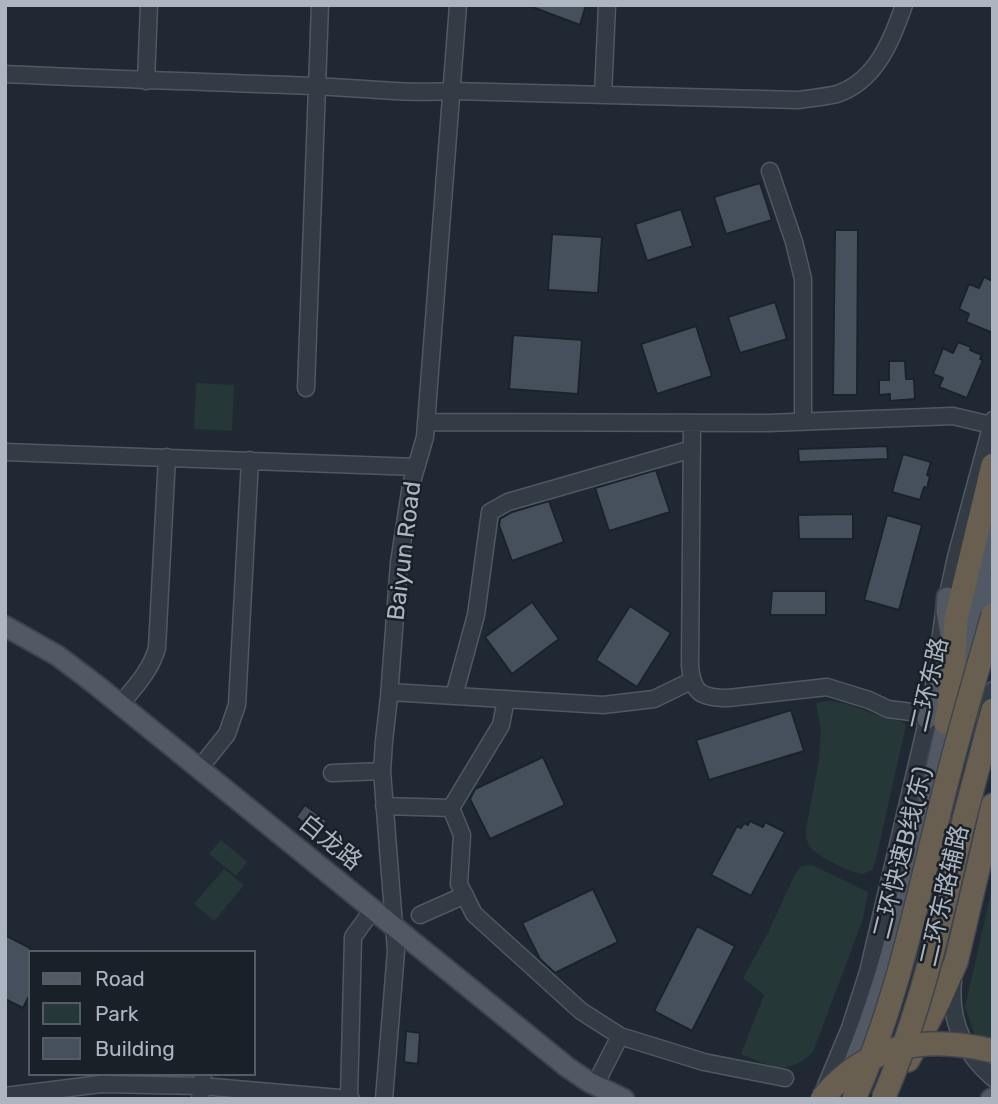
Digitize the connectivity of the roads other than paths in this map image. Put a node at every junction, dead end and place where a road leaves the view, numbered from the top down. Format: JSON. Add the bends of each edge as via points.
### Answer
{"nodes":[{"id":1,"x":149,"y":5,"type":"edge"},
{"id":2,"x":320,"y":5,"type":"edge"},
{"id":3,"x":458,"y":5,"type":"edge"},
{"id":4,"x":607,"y":5,"type":"edge"},
{"id":5,"x":904,"y":5,"type":"edge"},
{"id":6,"x":5,"y":74,"type":"edge"},
{"id":7,"x":146,"y":81,"type":"junction"},
{"id":8,"x":315,"y":86,"type":"junction"},
{"id":9,"x":453,"y":92,"type":"junction"},
{"id":10,"x":603,"y":95,"type":"junction"},
{"id":11,"x":770,"y":170,"type":"dead end"},
{"id":12,"x":306,"y":388,"type":"dead end"},
{"id":13,"x":426,"y":422,"type":"junction"},
{"id":14,"x":803,"y":422,"type":"junction"},
{"id":15,"x":692,"y":423,"type":"junction"},
{"id":16,"x":992,"y":423,"type":"edge"},
{"id":17,"x":692,"y":449,"type":"junction"},
{"id":18,"x":5,"y":452,"type":"edge"},
{"id":19,"x":167,"y":457,"type":"junction"},
{"id":20,"x":250,"y":460,"type":"junction"},
{"id":21,"x":993,"y":465,"type":"edge"},
{"id":22,"x":416,"y":467,"type":"junction"},
{"id":23,"x":993,"y":522,"type":"edge"},
{"id":24,"x":993,"y":584,"type":"edge"},
{"id":25,"x":947,"y":597,"type":"junction"},
{"id":26,"x":983,"y":610,"type":"edge"},
{"id":27,"x":5,"y":626,"type":"edge"},
{"id":28,"x":5,"y":639,"type":"edge"},
{"id":29,"x":953,"y":652,"type":"junction"},
{"id":30,"x":691,"y":681,"type":"junction"},
{"id":31,"x":993,"y":690,"type":"edge"},
{"id":32,"x":390,"y":692,"type":"junction"},
{"id":33,"x":454,"y":696,"type":"junction"},
{"id":34,"x":506,"y":699,"type":"junction"},
{"id":35,"x":120,"y":705,"type":"junction"},
{"id":36,"x":993,"y":710,"type":"edge"},
{"id":37,"x":944,"y":723,"type":"junction"},
{"id":38,"x":199,"y":769,"type":"junction"},
{"id":39,"x":382,"y":771,"type":"junction"},
{"id":40,"x":332,"y":772,"type":"dead end"},
{"id":41,"x":993,"y":805,"type":"edge"},
{"id":42,"x":384,"y":806,"type":"junction"},
{"id":43,"x":451,"y":808,"type":"junction"},
{"id":44,"x":958,"y":840,"type":"junction"},
{"id":45,"x":465,"y":895,"type":"junction"},
{"id":46,"x":420,"y":915,"type":"dead end"},
{"id":47,"x":366,"y":919,"type":"junction"},
{"id":48,"x":395,"y":935,"type":"junction"},
{"id":49,"x":954,"y":966,"type":"junction"},
{"id":50,"x":620,"y":1036,"type":"junction"},
{"id":51,"x":993,"y":1051,"type":"edge"},
{"id":52,"x":785,"y":1078,"type":"dead end"},
{"id":53,"x":993,"y":1078,"type":"edge"},
{"id":54,"x":65,"y":1081,"type":"edge"},
{"id":55,"x":101,"y":1086,"type":"edge"},
{"id":56,"x":201,"y":1086,"type":"edge"},
{"id":57,"x":596,"y":1092,"type":"edge"},
{"id":58,"x":5,"y":1096,"type":"edge"},
{"id":59,"x":345,"y":1098,"type":"edge"},
{"id":60,"x":384,"y":1099,"type":"edge"},
{"id":61,"x":624,"y":1099,"type":"edge"},
{"id":62,"x":821,"y":1099,"type":"edge"},
{"id":63,"x":837,"y":1099,"type":"edge"},
{"id":64,"x":853,"y":1099,"type":"edge"},
{"id":65,"x":884,"y":1099,"type":"edge"}],
"edges":[{"from":1,"to":7,"type":"street"},
{"from":2,"to":8,"type":"street"},
{"from":3,"to":9,"type":"street","name":"Baiyun Road"},
{"from":4,"to":10,"type":"street"},
{"from":5,"to":10,"type":"street","via":[[880,61],[838,93],[799,100]]},
{"from":6,"to":7,"type":"street"},
{"from":7,"to":8,"type":"street"},
{"from":8,"to":9,"type":"street"},
{"from":8,"to":12,"type":"street"},
{"from":9,"to":10,"type":"street"},
{"from":9,"to":13,"type":"street","name":"Baiyun Road"},
{"from":11,"to":14,"type":"street","via":[[803,279]]},
{"from":13,"to":15,"type":"street"},
{"from":13,"to":22,"type":"street","name":"Baiyun Road"},
{"from":14,"to":15,"type":"street"},
{"from":14,"to":16,"type":"street","via":[[953,416]]},
{"from":15,"to":17,"type":"street"},
{"from":16,"to":25,"type":"street"},
{"from":17,"to":30,"type":"street"},
{"from":17,"to":33,"type":"street","via":[[508,502],[491,512],[475,615]]},
{"from":18,"to":19,"type":"street"},
{"from":19,"to":20,"type":"street"},
{"from":19,"to":35,"type":"street","via":[[157,648],[148,670]]},
{"from":20,"to":22,"type":"street"},
{"from":20,"to":38,"type":"street","via":[[237,705],[227,734]]},
{"from":21,"to":29,"type":"highway","via":[[959,601]]},
{"from":22,"to":32,"type":"street","name":"Baiyun Road","via":[[399,563]]},
{"from":23,"to":26,"type":"main road","name":"二环东路"},
{"from":24,"to":37,"type":"main road","name":"二环东路"},
{"from":25,"to":29,"type":"main road"},
{"from":25,"to":37,"type":"street"},
{"from":26,"to":29,"type":"main road"},
{"from":26,"to":37,"type":"main road","name":"二环东路"},
{"from":26,"to":64,"type":"highway","name":"二环快速B线(东)","bridge":true,"via":[[901,972]]},
{"from":27,"to":35,"type":"main road","name":"白龙路","via":[[58,656]]},
{"from":28,"to":47,"type":"main road","name":"白龙路","via":[[88,694]]},
{"from":29,"to":37,"type":"highway"},
{"from":30,"to":34,"type":"street","via":[[654,699],[603,705]]},
{"from":30,"to":37,"type":"street","via":[[699,693],[713,698],[827,687]]},
{"from":31,"to":44,"type":"street","name":"二环东路辅路"},
{"from":32,"to":33,"type":"street"},
{"from":32,"to":39,"type":"street","name":"Baiyun Road"},
{"from":33,"to":34,"type":"street"},
{"from":34,"to":43,"type":"street","via":[[501,725]]},
{"from":35,"to":38,"type":"main road","name":"白龙路"},
{"from":36,"to":65,"type":"highway","bridge":true,"via":[[926,980]]},
{"from":37,"to":62,"type":"street","via":[[850,1028]]},
{"from":37,"to":63,"type":"main road","name":"二环东路","bridge":true,"via":[[888,966],[869,1026]]},
{"from":37,"to":64,"type":"main road","name":"二环东路","bridge":true,"via":[[902,970]]},
{"from":38,"to":48,"type":"main road","name":"白龙路"},
{"from":39,"to":40,"type":"street"},
{"from":39,"to":42,"type":"street","name":"Baiyun Road"},
{"from":41,"to":49,"type":"highway"},
{"from":42,"to":43,"type":"street"},
{"from":42,"to":48,"type":"street","name":"Baiyun Road"},
{"from":43,"to":45,"type":"street","via":[[462,835],[459,884]]},
{"from":44,"to":49,"type":"street"},
{"from":44,"to":65,"type":"street","name":"二环东路辅路","via":[[923,988]]},
{"from":45,"to":46,"type":"street"},
{"from":45,"to":50,"type":"street","via":[[474,914],[499,938],[581,1012]]},
{"from":47,"to":48,"type":"main road","name":"白龙路"},
{"from":47,"to":59,"type":"street","via":[[353,937]]},
{"from":48,"to":57,"type":"main road","name":"白龙路"},
{"from":48,"to":60,"type":"street","name":"Baiyun Road"},
{"from":49,"to":53,"type":"street","via":[[951,1000],[956,1025]]},
{"from":49,"to":65,"type":"highway","via":[[925,1030]]},
{"from":50,"to":52,"type":"street","via":[[704,1062]]},
{"from":50,"to":57,"type":"street"},
{"from":51,"to":62,"type":"highway","bridge":true,"via":[[950,1042],[895,1048],[848,1072]]},
{"from":54,"to":55,"type":"street"},
{"from":54,"to":58,"type":"street","via":[[41,1092]]},
{"from":55,"to":56,"type":"street"},
{"from":56,"to":59,"type":"street"},
{"from":57,"to":61,"type":"main road","name":"白龙路"}]}
